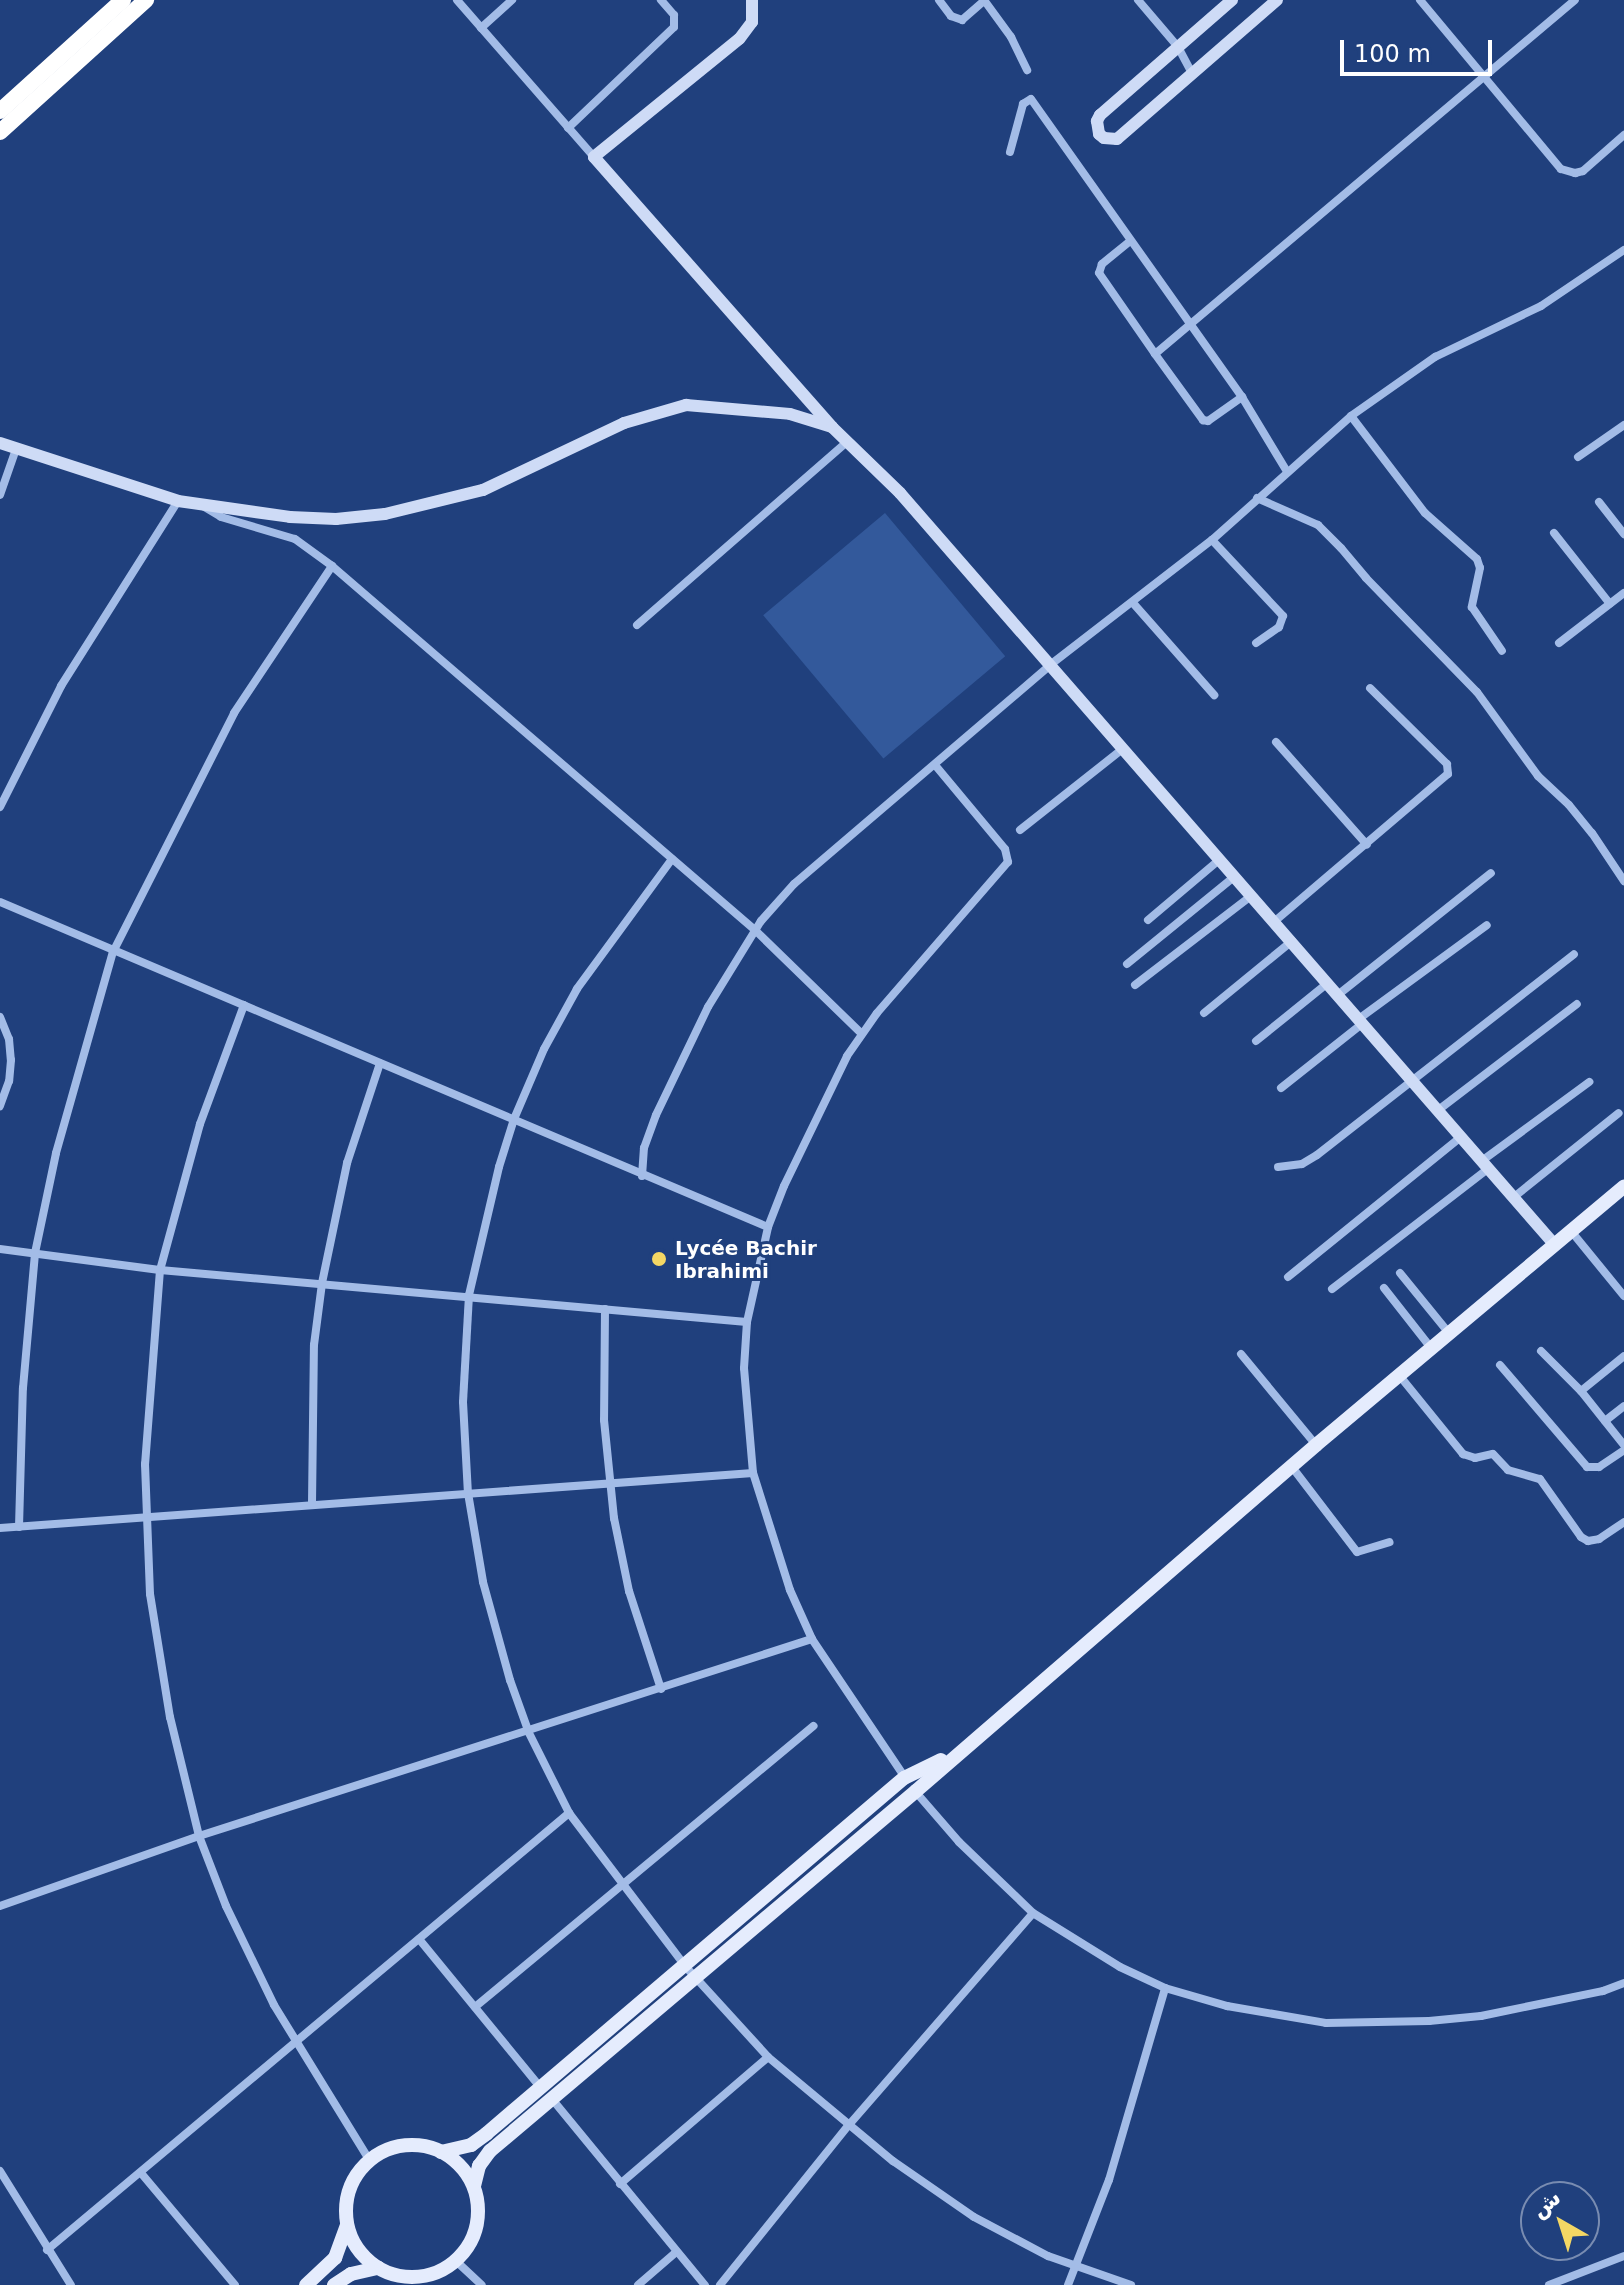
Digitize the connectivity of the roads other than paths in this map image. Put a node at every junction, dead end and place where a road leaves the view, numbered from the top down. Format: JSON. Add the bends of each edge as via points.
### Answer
{"nodes":[{"id":1,"x":123,"y":0,"type":"edge"},
{"id":2,"x":146,"y":0,"type":"edge"},
{"id":3,"x":457,"y":0,"type":"edge"},
{"id":4,"x":512,"y":0,"type":"edge"},
{"id":5,"x":661,"y":0,"type":"edge"},
{"id":6,"x":752,"y":0,"type":"edge"},
{"id":7,"x":939,"y":0,"type":"edge"},
{"id":8,"x":985,"y":0,"type":"edge"},
{"id":9,"x":1138,"y":0,"type":"edge"},
{"id":10,"x":1232,"y":0,"type":"edge"},
{"id":11,"x":1277,"y":0,"type":"edge"},
{"id":12,"x":1420,"y":0,"type":"edge"},
{"id":13,"x":1575,"y":0,"type":"edge"},
{"id":14,"x":481,"y":28,"type":"junction"},
{"id":15,"x":1178,"y":47,"type":"junction"},
{"id":16,"x":1027,"y":70,"type":"dead end"},
{"id":17,"x":1192,"y":73,"type":"junction"},
{"id":18,"x":1484,"y":76,"type":"junction"},
{"id":19,"x":0,"y":111,"type":"edge"},
{"id":20,"x":568,"y":128,"type":"junction"},
{"id":21,"x":0,"y":132,"type":"edge"},
{"id":22,"x":1624,"y":135,"type":"edge"},
{"id":23,"x":1010,"y":152,"type":"dead end"},
{"id":24,"x":594,"y":157,"type":"junction"},
{"id":25,"x":1129,"y":242,"type":"junction"},
{"id":26,"x":1624,"y":250,"type":"edge"},
{"id":27,"x":1191,"y":324,"type":"junction"},
{"id":28,"x":1155,"y":354,"type":"junction"},
{"id":29,"x":1242,"y":397,"type":"junction"},
{"id":30,"x":1351,"y":416,"type":"junction"},
{"id":31,"x":1624,"y":425,"type":"edge"},
{"id":32,"x":832,"y":427,"type":"junction"},
{"id":33,"x":848,"y":441,"type":"junction"},
{"id":34,"x":0,"y":443,"type":"edge"},
{"id":35,"x":16,"y":449,"type":"junction"},
{"id":36,"x":1578,"y":457,"type":"dead end"},
{"id":37,"x":1286,"y":470,"type":"junction"},
{"id":38,"x":0,"y":495,"type":"edge"},
{"id":39,"x":1257,"y":498,"type":"junction"},
{"id":40,"x":178,"y":501,"type":"junction"},
{"id":41,"x":1599,"y":502,"type":"dead end"},
{"id":42,"x":202,"y":506,"type":"junction"},
{"id":43,"x":1554,"y":533,"type":"dead end"},
{"id":44,"x":1624,"y":534,"type":"edge"},
{"id":45,"x":1212,"y":540,"type":"junction"},
{"id":46,"x":332,"y":566,"type":"junction"},
{"id":47,"x":1624,"y":593,"type":"edge"},
{"id":48,"x":1133,"y":603,"type":"junction"},
{"id":49,"x":1610,"y":604,"type":"junction"},
{"id":50,"x":637,"y":625,"type":"dead end"},
{"id":51,"x":1256,"y":643,"type":"dead end"},
{"id":52,"x":1559,"y":643,"type":"dead end"},
{"id":53,"x":1502,"y":651,"type":"dead end"},
{"id":54,"x":1050,"y":665,"type":"junction"},
{"id":55,"x":1370,"y":688,"type":"dead end"},
{"id":56,"x":1214,"y":695,"type":"dead end"},
{"id":57,"x":1276,"y":742,"type":"dead end"},
{"id":58,"x":1124,"y":748,"type":"junction"},
{"id":59,"x":935,"y":765,"type":"junction"},
{"id":60,"x":0,"y":807,"type":"edge"},
{"id":61,"x":1020,"y":830,"type":"dead end"},
{"id":62,"x":1367,"y":845,"type":"junction"},
{"id":63,"x":672,"y":859,"type":"junction"},
{"id":64,"x":1219,"y":860,"type":"junction"},
{"id":65,"x":1491,"y":873,"type":"dead end"},
{"id":66,"x":1234,"y":877,"type":"junction"},
{"id":67,"x":1624,"y":881,"type":"edge"},
{"id":68,"x":1251,"y":896,"type":"junction"},
{"id":69,"x":0,"y":902,"type":"edge"},
{"id":70,"x":1148,"y":920,"type":"dead end"},
{"id":71,"x":1275,"y":921,"type":"junction"},
{"id":72,"x":1487,"y":925,"type":"dead end"},
{"id":73,"x":755,"y":930,"type":"junction"},
{"id":74,"x":1292,"y":941,"type":"junction"},
{"id":75,"x":113,"y":952,"type":"junction"},
{"id":76,"x":1574,"y":954,"type":"dead end"},
{"id":77,"x":1127,"y":964,"type":"dead end"},
{"id":78,"x":1328,"y":983,"type":"junction"},
{"id":79,"x":1135,"y":985,"type":"dead end"},
{"id":80,"x":1339,"y":994,"type":"junction"},
{"id":81,"x":1577,"y":1004,"type":"dead end"},
{"id":82,"x":244,"y":1005,"type":"junction"},
{"id":83,"x":1204,"y":1013,"type":"dead end"},
{"id":84,"x":0,"y":1017,"type":"edge"},
{"id":85,"x":1362,"y":1020,"type":"junction"},
{"id":86,"x":862,"y":1034,"type":"junction"},
{"id":87,"x":1256,"y":1041,"type":"dead end"},
{"id":88,"x":380,"y":1063,"type":"junction"},
{"id":89,"x":1412,"y":1081,"type":"junction"},
{"id":90,"x":1589,"y":1082,"type":"dead end"},
{"id":91,"x":1281,"y":1088,"type":"dead end"},
{"id":92,"x":0,"y":1106,"type":"edge"},
{"id":93,"x":1437,"y":1111,"type":"junction"},
{"id":94,"x":1619,"y":1113,"type":"dead end"},
{"id":95,"x":514,"y":1119,"type":"junction"},
{"id":96,"x":1461,"y":1137,"type":"junction"},
{"id":97,"x":1486,"y":1164,"type":"junction"},
{"id":98,"x":1278,"y":1167,"type":"dead end"},
{"id":99,"x":642,"y":1176,"type":"junction"},
{"id":100,"x":1624,"y":1187,"type":"edge"},
{"id":101,"x":1514,"y":1197,"type":"junction"},
{"id":102,"x":768,"y":1227,"type":"junction"},
{"id":103,"x":1571,"y":1230,"type":"junction"},
{"id":104,"x":1553,"y":1243,"type":"junction"},
{"id":105,"x":0,"y":1249,"type":"edge"},
{"id":106,"x":35,"y":1253,"type":"junction"},
{"id":107,"x":160,"y":1270,"type":"junction"},
{"id":108,"x":1400,"y":1273,"type":"dead end"},
{"id":109,"x":1288,"y":1277,"type":"dead end"},
{"id":110,"x":322,"y":1283,"type":"junction"},
{"id":111,"x":1384,"y":1288,"type":"dead end"},
{"id":112,"x":1332,"y":1289,"type":"dead end"},
{"id":113,"x":469,"y":1295,"type":"junction"},
{"id":114,"x":1624,"y":1296,"type":"edge"},
{"id":115,"x":605,"y":1309,"type":"junction"},
{"id":116,"x":747,"y":1322,"type":"junction"},
{"id":117,"x":1449,"y":1333,"type":"junction"},
{"id":118,"x":1431,"y":1348,"type":"junction"},
{"id":119,"x":1541,"y":1351,"type":"dead end"},
{"id":120,"x":1241,"y":1354,"type":"dead end"},
{"id":121,"x":1624,"y":1356,"type":"edge"},
{"id":122,"x":1500,"y":1365,"type":"dead end"},
{"id":123,"x":1399,"y":1375,"type":"junction"},
{"id":124,"x":1581,"y":1391,"type":"junction"},
{"id":125,"x":1624,"y":1406,"type":"edge"},
{"id":126,"x":1605,"y":1421,"type":"junction"},
{"id":127,"x":1316,"y":1445,"type":"junction"},
{"id":128,"x":1624,"y":1448,"type":"edge"},
{"id":129,"x":1292,"y":1467,"type":"junction"},
{"id":130,"x":753,"y":1473,"type":"junction"},
{"id":131,"x":609,"y":1483,"type":"junction"},
{"id":132,"x":468,"y":1493,"type":"junction"},
{"id":133,"x":312,"y":1504,"type":"junction"},
{"id":134,"x":145,"y":1516,"type":"junction"},
{"id":135,"x":1624,"y":1522,"type":"edge"},
{"id":136,"x":19,"y":1527,"type":"junction"},
{"id":137,"x":0,"y":1528,"type":"edge"},
{"id":138,"x":1390,"y":1542,"type":"dead end"},
{"id":139,"x":812,"y":1639,"type":"junction"},
{"id":140,"x":661,"y":1689,"type":"junction"},
{"id":141,"x":813,"y":1726,"type":"dead end"},
{"id":142,"x":529,"y":1733,"type":"junction"},
{"id":143,"x":956,"y":1753,"type":"junction"},
{"id":144,"x":904,"y":1778,"type":"junction"},
{"id":145,"x":916,"y":1791,"type":"junction"},
{"id":146,"x":569,"y":1813,"type":"junction"},
{"id":147,"x":199,"y":1836,"type":"junction"},
{"id":148,"x":621,"y":1884,"type":"junction"},
{"id":149,"x":0,"y":1906,"type":"edge"},
{"id":150,"x":1033,"y":1913,"type":"junction"},
{"id":151,"x":419,"y":1939,"type":"junction"},
{"id":152,"x":685,"y":1966,"type":"junction"},
{"id":153,"x":697,"y":1978,"type":"junction"},
{"id":154,"x":1624,"y":1983,"type":"edge"},
{"id":155,"x":1165,"y":1988,"type":"junction"},
{"id":156,"x":475,"y":2007,"type":"junction"},
{"id":157,"x":295,"y":2045,"type":"junction"},
{"id":158,"x":768,"y":2057,"type":"junction"},
{"id":159,"x":547,"y":2093,"type":"junction"},
{"id":160,"x":848,"y":2126,"type":"junction"},
{"id":161,"x":441,"y":2152,"type":"junction"},
{"id":162,"x":370,"y":2161,"type":"junction"},
{"id":163,"x":0,"y":2171,"type":"edge"},
{"id":164,"x":141,"y":2173,"type":"junction"},
{"id":165,"x":620,"y":2184,"type":"junction"},
{"id":166,"x":474,"y":2186,"type":"junction"},
{"id":167,"x":347,"y":2221,"type":"junction"},
{"id":168,"x":47,"y":2250,"type":"junction"},
{"id":169,"x":675,"y":2253,"type":"junction"},
{"id":170,"x":1624,"y":2256,"type":"edge"},
{"id":171,"x":456,"y":2261,"type":"junction"},
{"id":172,"x":1075,"y":2266,"type":"junction"},
{"id":173,"x":378,"y":2268,"type":"junction"},
{"id":174,"x":71,"y":2285,"type":"edge"},
{"id":175,"x":235,"y":2285,"type":"edge"},
{"id":176,"x":306,"y":2285,"type":"edge"},
{"id":177,"x":334,"y":2285,"type":"edge"},
{"id":178,"x":482,"y":2285,"type":"edge"},
{"id":179,"x":638,"y":2285,"type":"edge"},
{"id":180,"x":705,"y":2285,"type":"edge"},
{"id":181,"x":720,"y":2285,"type":"edge"},
{"id":182,"x":1068,"y":2285,"type":"edge"},
{"id":183,"x":1131,"y":2285,"type":"edge"},
{"id":184,"x":1549,"y":2285,"type":"edge"}],
"edges":[{"from":1,"to":19,"type":"highway"},
{"from":2,"to":21,"type":"highway"},
{"from":3,"to":14,"type":"street"},
{"from":4,"to":14,"type":"street"},
{"from":5,"to":20,"type":"street","via":[[674,15],[674,27]]},
{"from":6,"to":24,"type":"main road","via":[[752,22],[739,39]]},
{"from":7,"to":8,"type":"street","via":[[951,16],[962,20]]},
{"from":8,"to":16,"type":"street"},
{"from":9,"to":15,"type":"street"},
{"from":10,"to":15,"type":"main road"},
{"from":11,"to":17,"type":"main road"},
{"from":12,"to":18,"type":"street"},
{"from":13,"to":18,"type":"street"},
{"from":14,"to":20,"type":"street"},
{"from":15,"to":17,"type":"street"},
{"from":15,"to":17,"type":"main road","via":[[1100,115],[1099,134],[1117,139]]},
{"from":18,"to":22,"type":"street","via":[[1568,173],[1583,171]]},
{"from":18,"to":27,"type":"street"},
{"from":20,"to":24,"type":"street"},
{"from":23,"to":25,"type":"street","via":[[1023,104],[1031,99]]},
{"from":24,"to":32,"type":"main road"},
{"from":25,"to":27,"type":"street"},
{"from":25,"to":28,"type":"street","via":[[1102,264],[1099,273]]},
{"from":26,"to":30,"type":"street","via":[[1541,306],[1435,357]]},
{"from":27,"to":28,"type":"street"},
{"from":27,"to":29,"type":"street"},
{"from":28,"to":29,"type":"street","via":[[1203,420]]},
{"from":29,"to":37,"type":"street"},
{"from":30,"to":37,"type":"street"},
{"from":30,"to":53,"type":"street","via":[[1425,513],[1477,559],[1472,607]]},
{"from":31,"to":36,"type":"street"},
{"from":32,"to":33,"type":"main road"},
{"from":32,"to":42,"type":"main road","via":[[790,414],[686,405],[624,423],[483,490],[438,504],[336,519]]},
{"from":33,"to":50,"type":"street"},
{"from":33,"to":54,"type":"main road"},
{"from":34,"to":35,"type":"main road"},
{"from":35,"to":38,"type":"street"},
{"from":35,"to":40,"type":"main road"},
{"from":37,"to":39,"type":"street"},
{"from":39,"to":45,"type":"street"},
{"from":39,"to":67,"type":"street","via":[[1318,525],[1341,548],[1477,692],[1538,776],[1592,833]]},
{"from":40,"to":42,"type":"main road"},
{"from":40,"to":60,"type":"street","via":[[61,686]]},
{"from":41,"to":44,"type":"street"},
{"from":42,"to":46,"type":"street","via":[[221,517],[295,539]]},
{"from":43,"to":49,"type":"street"},
{"from":45,"to":48,"type":"street"},
{"from":45,"to":51,"type":"street","via":[[1283,616],[1279,627]]},
{"from":46,"to":63,"type":"street"},
{"from":46,"to":75,"type":"street","via":[[234,713]]},
{"from":47,"to":49,"type":"street"},
{"from":48,"to":54,"type":"street"},
{"from":48,"to":56,"type":"street"},
{"from":49,"to":52,"type":"street"},
{"from":54,"to":58,"type":"main road"},
{"from":54,"to":59,"type":"street"},
{"from":55,"to":62,"type":"street","via":[[1447,764],[1448,774]]},
{"from":57,"to":62,"type":"street"},
{"from":58,"to":61,"type":"street"},
{"from":58,"to":64,"type":"main road"},
{"from":59,"to":73,"type":"street","via":[[794,884]]},
{"from":59,"to":86,"type":"street","via":[[1007,852],[1008,862]]},
{"from":62,"to":71,"type":"street"},
{"from":63,"to":73,"type":"street"},
{"from":63,"to":95,"type":"street","via":[[577,989]]},
{"from":64,"to":66,"type":"main road"},
{"from":64,"to":70,"type":"street"},
{"from":65,"to":80,"type":"street"},
{"from":66,"to":68,"type":"main road"},
{"from":66,"to":77,"type":"street"},
{"from":68,"to":71,"type":"main road"},
{"from":68,"to":79,"type":"street"},
{"from":69,"to":75,"type":"street"},
{"from":71,"to":74,"type":"main road"},
{"from":72,"to":85,"type":"street"},
{"from":73,"to":86,"type":"street"},
{"from":73,"to":99,"type":"street","via":[[677,1068],[644,1148]]},
{"from":74,"to":78,"type":"main road"},
{"from":74,"to":83,"type":"street"},
{"from":75,"to":82,"type":"street"},
{"from":75,"to":106,"type":"street","via":[[56,1153]]},
{"from":76,"to":89,"type":"street"},
{"from":78,"to":80,"type":"main road"},
{"from":78,"to":87,"type":"street"},
{"from":80,"to":85,"type":"main road"},
{"from":81,"to":93,"type":"street"},
{"from":82,"to":88,"type":"street"},
{"from":82,"to":107,"type":"street","via":[[200,1124]]},
{"from":84,"to":92,"type":"street","via":[[11,1060]]},
{"from":85,"to":89,"type":"main road"},
{"from":85,"to":91,"type":"street"},
{"from":86,"to":102,"type":"street","via":[[797,1158]]},
{"from":88,"to":95,"type":"street"},
{"from":88,"to":110,"type":"street","via":[[347,1163]]},
{"from":89,"to":93,"type":"main road"},
{"from":89,"to":98,"type":"street","via":[[1317,1155],[1302,1164]]},
{"from":90,"to":97,"type":"street"},
{"from":93,"to":96,"type":"main road"},
{"from":94,"to":101,"type":"street"},
{"from":95,"to":99,"type":"street"},
{"from":95,"to":113,"type":"street","via":[[486,1212]]},
{"from":96,"to":97,"type":"main road"},
{"from":96,"to":109,"type":"street"},
{"from":97,"to":101,"type":"main road"},
{"from":97,"to":112,"type":"street"},
{"from":99,"to":102,"type":"street"},
{"from":100,"to":103,"type":"main road"},
{"from":101,"to":104,"type":"main road"},
{"from":102,"to":116,"type":"street"},
{"from":103,"to":104,"type":"main road"},
{"from":103,"to":114,"type":"street"},
{"from":104,"to":117,"type":"main road"},
{"from":105,"to":106,"type":"street"},
{"from":106,"to":107,"type":"street"},
{"from":106,"to":136,"type":"street","via":[[23,1388]]},
{"from":107,"to":110,"type":"street"},
{"from":107,"to":134,"type":"street","via":[[147,1396]]},
{"from":108,"to":117,"type":"street"},
{"from":110,"to":113,"type":"street"},
{"from":110,"to":133,"type":"street","via":[[314,1345]]},
{"from":111,"to":118,"type":"street"},
{"from":113,"to":115,"type":"street"},
{"from":113,"to":132,"type":"street","via":[[463,1402]]},
{"from":115,"to":116,"type":"street"},
{"from":115,"to":131,"type":"street"},
{"from":116,"to":130,"type":"street","via":[[744,1368]]},
{"from":117,"to":118,"type":"main road"},
{"from":118,"to":123,"type":"main road"},
{"from":119,"to":124,"type":"street"},
{"from":120,"to":127,"type":"street"},
{"from":121,"to":124,"type":"street"},
{"from":122,"to":128,"type":"street","via":[[1587,1467],[1599,1467]]},
{"from":123,"to":127,"type":"main road"},
{"from":123,"to":135,"type":"street","via":[[1463,1454],[1493,1454],[1508,1470],[1540,1479],[1581,1537],[1599,1539]]},
{"from":124,"to":126,"type":"street"},
{"from":125,"to":126,"type":"street"},
{"from":126,"to":128,"type":"street"},
{"from":127,"to":129,"type":"main road"},
{"from":129,"to":138,"type":"street","via":[[1357,1552]]},
{"from":129,"to":143,"type":"main road"},
{"from":130,"to":131,"type":"street"},
{"from":130,"to":139,"type":"street","via":[[773,1546]]},
{"from":131,"to":132,"type":"street"},
{"from":131,"to":140,"type":"street","via":[[629,1591]]},
{"from":132,"to":133,"type":"street"},
{"from":132,"to":142,"type":"street","via":[[493,1623]]},
{"from":133,"to":134,"type":"street"},
{"from":134,"to":136,"type":"street"},
{"from":134,"to":147,"type":"street","via":[[158,1658]]},
{"from":136,"to":137,"type":"street"},
{"from":139,"to":140,"type":"street"},
{"from":139,"to":144,"type":"street"},
{"from":140,"to":142,"type":"street"},
{"from":141,"to":148,"type":"street"},
{"from":142,"to":146,"type":"street"},
{"from":142,"to":147,"type":"street"},
{"from":143,"to":144,"type":"main road"},
{"from":143,"to":145,"type":"main road"},
{"from":144,"to":145,"type":"street"},
{"from":144,"to":152,"type":"main road"},
{"from":145,"to":150,"type":"street"},
{"from":145,"to":153,"type":"main road"},
{"from":146,"to":148,"type":"street"},
{"from":146,"to":151,"type":"street"},
{"from":147,"to":149,"type":"street"},
{"from":147,"to":157,"type":"street","via":[[246,1949]]},
{"from":148,"to":152,"type":"street"},
{"from":148,"to":156,"type":"street"},
{"from":150,"to":155,"type":"street"},
{"from":150,"to":160,"type":"street"},
{"from":151,"to":156,"type":"street"},
{"from":151,"to":157,"type":"street"},
{"from":152,"to":153,"type":"street"},
{"from":152,"to":159,"type":"main road"},
{"from":153,"to":158,"type":"street"},
{"from":153,"to":159,"type":"main road"},
{"from":154,"to":155,"type":"street","via":[[1481,2016],[1378,2023],[1282,2018]]},
{"from":155,"to":172,"type":"street","via":[[1109,2180]]},
{"from":156,"to":159,"type":"street"},
{"from":157,"to":162,"type":"street"},
{"from":157,"to":164,"type":"street"},
{"from":158,"to":160,"type":"street"},
{"from":158,"to":165,"type":"street"},
{"from":159,"to":161,"type":"main road","via":[[471,2145]]},
{"from":159,"to":165,"type":"street"},
{"from":159,"to":166,"type":"main road","via":[[490,2151]]},
{"from":160,"to":172,"type":"street","via":[[974,2217]]},
{"from":160,"to":181,"type":"street"},
{"from":161,"to":162,"type":"main road","via":[[408,2145]]},
{"from":161,"to":166,"type":"main road","via":[[457,2162]]},
{"from":162,"to":167,"type":"main road","via":[[351,2188]]},
{"from":163,"to":168,"type":"street"},
{"from":164,"to":168,"type":"street"},
{"from":164,"to":175,"type":"street"},
{"from":165,"to":169,"type":"street"},
{"from":166,"to":171,"type":"main road","via":[[478,2222]]},
{"from":167,"to":173,"type":"main road","via":[[360,2251]]},
{"from":167,"to":176,"type":"main road","via":[[335,2258]]},
{"from":168,"to":174,"type":"street"},
{"from":169,"to":179,"type":"street"},
{"from":169,"to":180,"type":"street"},
{"from":170,"to":184,"type":"street"},
{"from":171,"to":173,"type":"main road","via":[[414,2277]]},
{"from":171,"to":178,"type":"street"},
{"from":172,"to":182,"type":"street"},
{"from":172,"to":183,"type":"street"},
{"from":173,"to":177,"type":"main road","via":[[351,2274]]}]}
